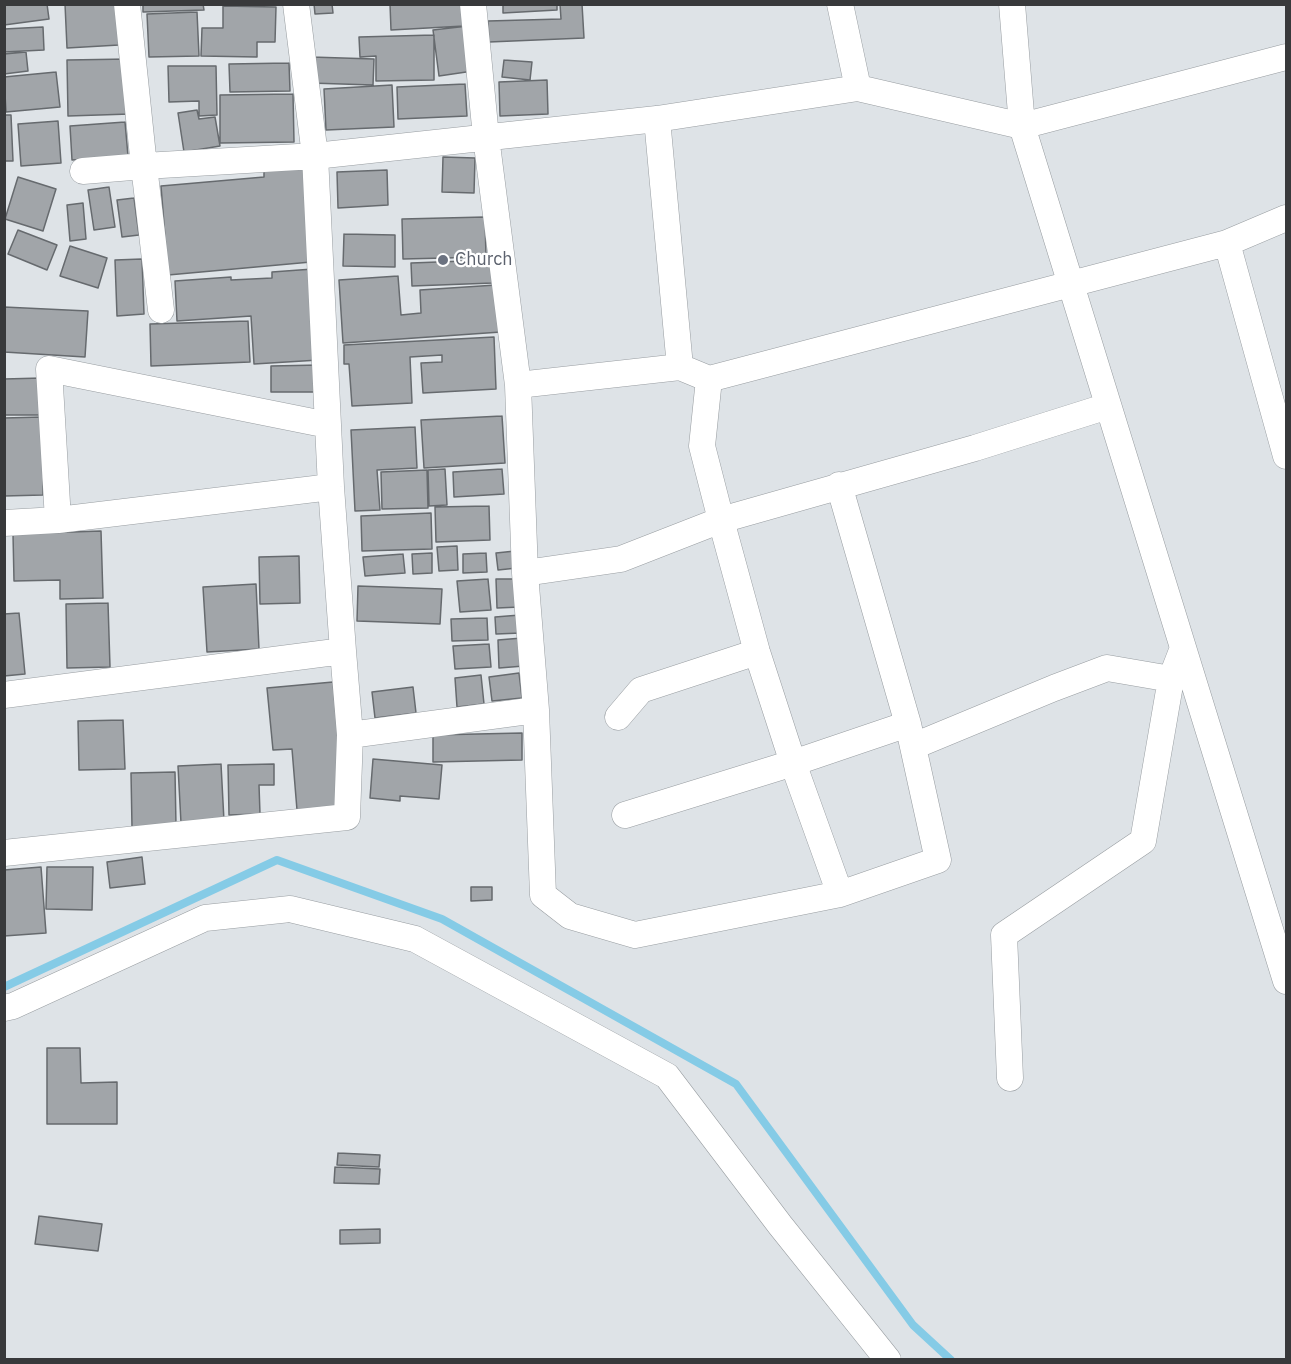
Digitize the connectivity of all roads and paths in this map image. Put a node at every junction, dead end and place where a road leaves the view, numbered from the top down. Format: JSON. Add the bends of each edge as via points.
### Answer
{"nodes":[{"id":1,"x":127,"y":4,"type":"edge"},
{"id":2,"x":296,"y":4,"type":"edge"},
{"id":3,"x":473,"y":4,"type":"edge"},
{"id":4,"x":840,"y":4,"type":"edge"},
{"id":5,"x":1012,"y":4,"type":"edge"},
{"id":6,"x":1287,"y":57,"type":"edge"},
{"id":7,"x":858,"y":88,"type":"junction"},
{"id":8,"x":657,"y":119,"type":"junction"},
{"id":9,"x":1022,"y":126,"type":"junction"},
{"id":10,"x":486,"y":137,"type":"junction"},
{"id":11,"x":315,"y":156,"type":"junction"},
{"id":12,"x":144,"y":166,"type":"junction"},
{"id":13,"x":83,"y":171,"type":"dead end"},
{"id":14,"x":1287,"y":218,"type":"edge"},
{"id":15,"x":1227,"y":243,"type":"junction"},
{"id":16,"x":1071,"y":284,"type":"junction"},
{"id":17,"x":161,"y":310,"type":"dead end"},
{"id":18,"x":680,"y":366,"type":"junction"},
{"id":19,"x":709,"y":379,"type":"junction"},
{"id":20,"x":518,"y":385,"type":"junction"},
{"id":21,"x":1108,"y":406,"type":"junction"},
{"id":22,"x":328,"y":425,"type":"junction"},
{"id":23,"x":1287,"y":456,"type":"edge"},
{"id":24,"x":839,"y":485,"type":"junction"},
{"id":25,"x":331,"y":487,"type":"junction"},
{"id":26,"x":58,"y":520,"type":"junction"},
{"id":27,"x":721,"y":520,"type":"junction"},
{"id":28,"x":4,"y":524,"type":"edge"},
{"id":29,"x":525,"y":573,"type":"junction"},
{"id":30,"x":1184,"y":648,"type":"junction"},
{"id":31,"x":343,"y":651,"type":"junction"},
{"id":32,"x":757,"y":652,"type":"junction"},
{"id":33,"x":1171,"y":679,"type":"junction"},
{"id":34,"x":4,"y":695,"type":"edge"},
{"id":35,"x":536,"y":710,"type":"junction"},
{"id":36,"x":618,"y":717,"type":"dead end"},
{"id":37,"x":350,"y":735,"type":"junction"},
{"id":38,"x":911,"y":735,"type":"junction"},
{"id":39,"x":793,"y":762,"type":"junction"},
{"id":40,"x":625,"y":815,"type":"dead end"},
{"id":41,"x":4,"y":853,"type":"edge"},
{"id":42,"x":840,"y":894,"type":"junction"},
{"id":43,"x":1287,"y":981,"type":"edge"},
{"id":44,"x":4,"y":1008,"type":"edge"},
{"id":45,"x":1010,"y":1077,"type":"dead end"},
{"id":46,"x":888,"y":1359,"type":"edge"}],
"edges":[{"from":1,"to":12,"type":"street"},
{"from":2,"to":11,"type":"street"},
{"from":3,"to":10,"type":"street"},
{"from":4,"to":7,"type":"street"},
{"from":5,"to":9,"type":"street"},
{"from":6,"to":9,"type":"street"},
{"from":7,"to":8,"type":"street"},
{"from":7,"to":9,"type":"street"},
{"from":8,"to":10,"type":"street"},
{"from":8,"to":18,"type":"street"},
{"from":9,"to":16,"type":"street"},
{"from":10,"to":11,"type":"street"},
{"from":10,"to":20,"type":"street"},
{"from":11,"to":12,"type":"street"},
{"from":11,"to":22,"type":"street"},
{"from":12,"to":13,"type":"street"},
{"from":12,"to":17,"type":"street"},
{"from":14,"to":15,"type":"street"},
{"from":15,"to":16,"type":"street"},
{"from":15,"to":23,"type":"street"},
{"from":16,"to":19,"type":"street"},
{"from":16,"to":21,"type":"street"},
{"from":18,"to":19,"type":"street"},
{"from":18,"to":20,"type":"street"},
{"from":19,"to":27,"type":"street","via":[[702,446]]},
{"from":20,"to":29,"type":"street"},
{"from":21,"to":24,"type":"street"},
{"from":21,"to":30,"type":"street"},
{"from":22,"to":25,"type":"street"},
{"from":22,"to":26,"type":"street","via":[[49,369]]},
{"from":24,"to":27,"type":"street"},
{"from":24,"to":38,"type":"street"},
{"from":25,"to":26,"type":"street"},
{"from":25,"to":31,"type":"street"},
{"from":26,"to":28,"type":"street"},
{"from":27,"to":29,"type":"street","via":[[621,559]]},
{"from":27,"to":32,"type":"street"},
{"from":29,"to":35,"type":"street"},
{"from":30,"to":33,"type":"street"},
{"from":30,"to":43,"type":"street"},
{"from":31,"to":34,"type":"street"},
{"from":31,"to":37,"type":"street"},
{"from":32,"to":36,"type":"street","via":[[640,690]]},
{"from":32,"to":39,"type":"street"},
{"from":33,"to":38,"type":"street","via":[[1107,668]]},
{"from":33,"to":45,"type":"street","via":[[1143,840],[1004,935]]},
{"from":35,"to":37,"type":"street"},
{"from":35,"to":42,"type":"street","via":[[543,895],[570,916],[635,935]]},
{"from":37,"to":41,"type":"street","via":[[347,817]]},
{"from":38,"to":39,"type":"street"},
{"from":38,"to":42,"type":"street","via":[[938,860]]},
{"from":39,"to":40,"type":"street"},
{"from":39,"to":42,"type":"street"},
{"from":44,"to":46,"type":"street","via":[[205,918],[290,909],[415,939],[667,1076],[780,1226]]}]}
